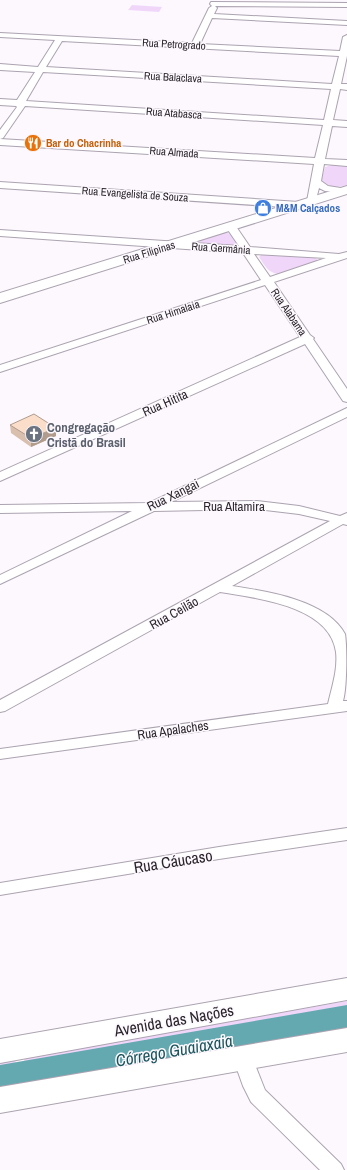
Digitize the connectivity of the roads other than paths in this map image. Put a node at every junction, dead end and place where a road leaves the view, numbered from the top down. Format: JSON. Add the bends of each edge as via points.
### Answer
{"nodes":[{"id":1,"x":215,"y":2,"type":"edge"},
{"id":2,"x":347,"y":5,"type":"edge"},
{"id":3,"x":209,"y":16,"type":"junction"},
{"id":4,"x":347,"y":23,"type":"edge"},
{"id":5,"x":0,"y":35,"type":"edge"},
{"id":6,"x":347,"y":37,"type":"edge"},
{"id":7,"x":60,"y":38,"type":"junction"},
{"id":8,"x":195,"y":45,"type":"junction"},
{"id":9,"x":345,"y":54,"type":"edge"},
{"id":10,"x":0,"y":67,"type":"edge"},
{"id":11,"x":41,"y":69,"type":"junction"},
{"id":12,"x":336,"y":86,"type":"junction"},
{"id":13,"x":347,"y":87,"type":"edge"},
{"id":14,"x":0,"y":102,"type":"edge"},
{"id":15,"x":20,"y":103,"type":"junction"},
{"id":16,"x":328,"y":122,"type":"junction"},
{"id":17,"x":347,"y":124,"type":"edge"},
{"id":18,"x":0,"y":136,"type":"edge"},
{"id":19,"x":0,"y":142,"type":"edge"},
{"id":20,"x":319,"y":161,"type":"junction"},
{"id":21,"x":347,"y":163,"type":"edge"},
{"id":22,"x":316,"y":182,"type":"junction"},
{"id":23,"x":0,"y":185,"type":"edge"},
{"id":24,"x":345,"y":191,"type":"edge"},
{"id":25,"x":306,"y":203,"type":"junction"},
{"id":26,"x":274,"y":208,"type":"junction"},
{"id":27,"x":231,"y":226,"type":"junction"},
{"id":28,"x":0,"y":233,"type":"edge"},
{"id":29,"x":171,"y":245,"type":"junction"},
{"id":30,"x":248,"y":250,"type":"junction"},
{"id":31,"x":345,"y":256,"type":"edge"},
{"id":32,"x":268,"y":281,"type":"junction"},
{"id":33,"x":0,"y":298,"type":"edge"},
{"id":34,"x":308,"y":338,"type":"junction"},
{"id":35,"x":0,"y":369,"type":"edge"},
{"id":36,"x":347,"y":398,"type":"edge"},
{"id":37,"x":347,"y":412,"type":"edge"},
{"id":38,"x":0,"y":477,"type":"edge"},
{"id":39,"x":148,"y":507,"type":"junction"},
{"id":40,"x":0,"y":509,"type":"edge"},
{"id":41,"x":345,"y":520,"type":"edge"},
{"id":42,"x":0,"y":580,"type":"edge"},
{"id":43,"x":220,"y":588,"type":"junction"},
{"id":44,"x":0,"y":707,"type":"edge"},
{"id":45,"x":340,"y":707,"type":"edge"},
{"id":46,"x":0,"y":754,"type":"edge"},
{"id":47,"x":347,"y":834,"type":"edge"},
{"id":48,"x":0,"y":889,"type":"edge"},
{"id":49,"x":347,"y":989,"type":"edge"},
{"id":50,"x":347,"y":1040,"type":"edge"},
{"id":51,"x":0,"y":1051,"type":"edge"},
{"id":52,"x":243,"y":1058,"type":"junction"},
{"id":53,"x":0,"y":1100,"type":"edge"},
{"id":54,"x":334,"y":1170,"type":"edge"}],
"edges":[{"from":1,"to":2,"type":"street"},
{"from":1,"to":3,"type":"street"},
{"from":3,"to":4,"type":"street"},
{"from":3,"to":8,"type":"street"},
{"from":5,"to":7,"type":"street","name":"Rua Petrogrado"},
{"from":6,"to":9,"type":"street"},
{"from":7,"to":8,"type":"street","name":"Rua Petrogrado"},
{"from":7,"to":11,"type":"street"},
{"from":8,"to":9,"type":"street","name":"Rua Petrogrado"},
{"from":9,"to":12,"type":"street"},
{"from":10,"to":11,"type":"street","name":"Rua Balaclava"},
{"from":11,"to":12,"type":"street","name":"Rua Balaclava"},
{"from":11,"to":15,"type":"street"},
{"from":12,"to":13,"type":"street","name":"Rua Balaclava"},
{"from":12,"to":16,"type":"street"},
{"from":14,"to":15,"type":"street","name":"Rua Atabasca"},
{"from":15,"to":16,"type":"street","name":"Rua Atabasca"},
{"from":15,"to":18,"type":"street","via":[[21,106]]},
{"from":16,"to":17,"type":"street","name":"Rua Atabasca"},
{"from":16,"to":20,"type":"street"},
{"from":19,"to":20,"type":"street","name":"Rua Almada"},
{"from":20,"to":21,"type":"street","name":"Rua Almada"},
{"from":20,"to":22,"type":"street"},
{"from":22,"to":24,"type":"street","via":[[325,188]]},
{"from":22,"to":25,"type":"street"},
{"from":23,"to":26,"type":"street","name":"Rua Evangelista de Souza"},
{"from":24,"to":25,"type":"main road"},
{"from":25,"to":26,"type":"main road","name":"Rua Filipinas"},
{"from":26,"to":27,"type":"main road","name":"Rua Filipinas"},
{"from":27,"to":29,"type":"main road","name":"Rua Filipinas"},
{"from":27,"to":30,"type":"street","name":"Rua Alabama"},
{"from":28,"to":29,"type":"street","name":"Rua Germânia"},
{"from":29,"to":30,"type":"street","name":"Rua Germânia"},
{"from":29,"to":33,"type":"main road","name":"Rua Filipinas"},
{"from":30,"to":31,"type":"street","name":"Rua Germânia"},
{"from":30,"to":32,"type":"street","name":"Rua Alabama"},
{"from":31,"to":32,"type":"street","name":"Rua Himalaia"},
{"from":32,"to":34,"type":"street","name":"Rua Alabama"},
{"from":32,"to":35,"type":"street","name":"Rua Himalaia"},
{"from":34,"to":36,"type":"street","name":"Rua Alabama"},
{"from":34,"to":38,"type":"street","name":"Rua Hitita"},
{"from":37,"to":39,"type":"street","name":"Rua Xangai"},
{"from":39,"to":40,"type":"street","name":"Rua Altamira"},
{"from":39,"to":41,"type":"street","name":"Rua Altamira","via":[[257,505],[299,510]]},
{"from":39,"to":42,"type":"street","name":"Rua Xangai"},
{"from":41,"to":43,"type":"street","name":"Rua Ceilão"},
{"from":43,"to":44,"type":"street","name":"Rua Ceilão"},
{"from":43,"to":45,"type":"street","via":[[283,599],[325,621],[340,640],[343,650]]},
{"from":45,"to":46,"type":"street","name":"Rua Apalaches"},
{"from":47,"to":48,"type":"street","name":"Rua Cáucaso"},
{"from":49,"to":51,"type":"main road","name":"Avenida das Nações"},
{"from":50,"to":52,"type":"main road"},
{"from":52,"to":53,"type":"main road"},
{"from":52,"to":54,"type":"street","via":[[258,1096]]}]}
